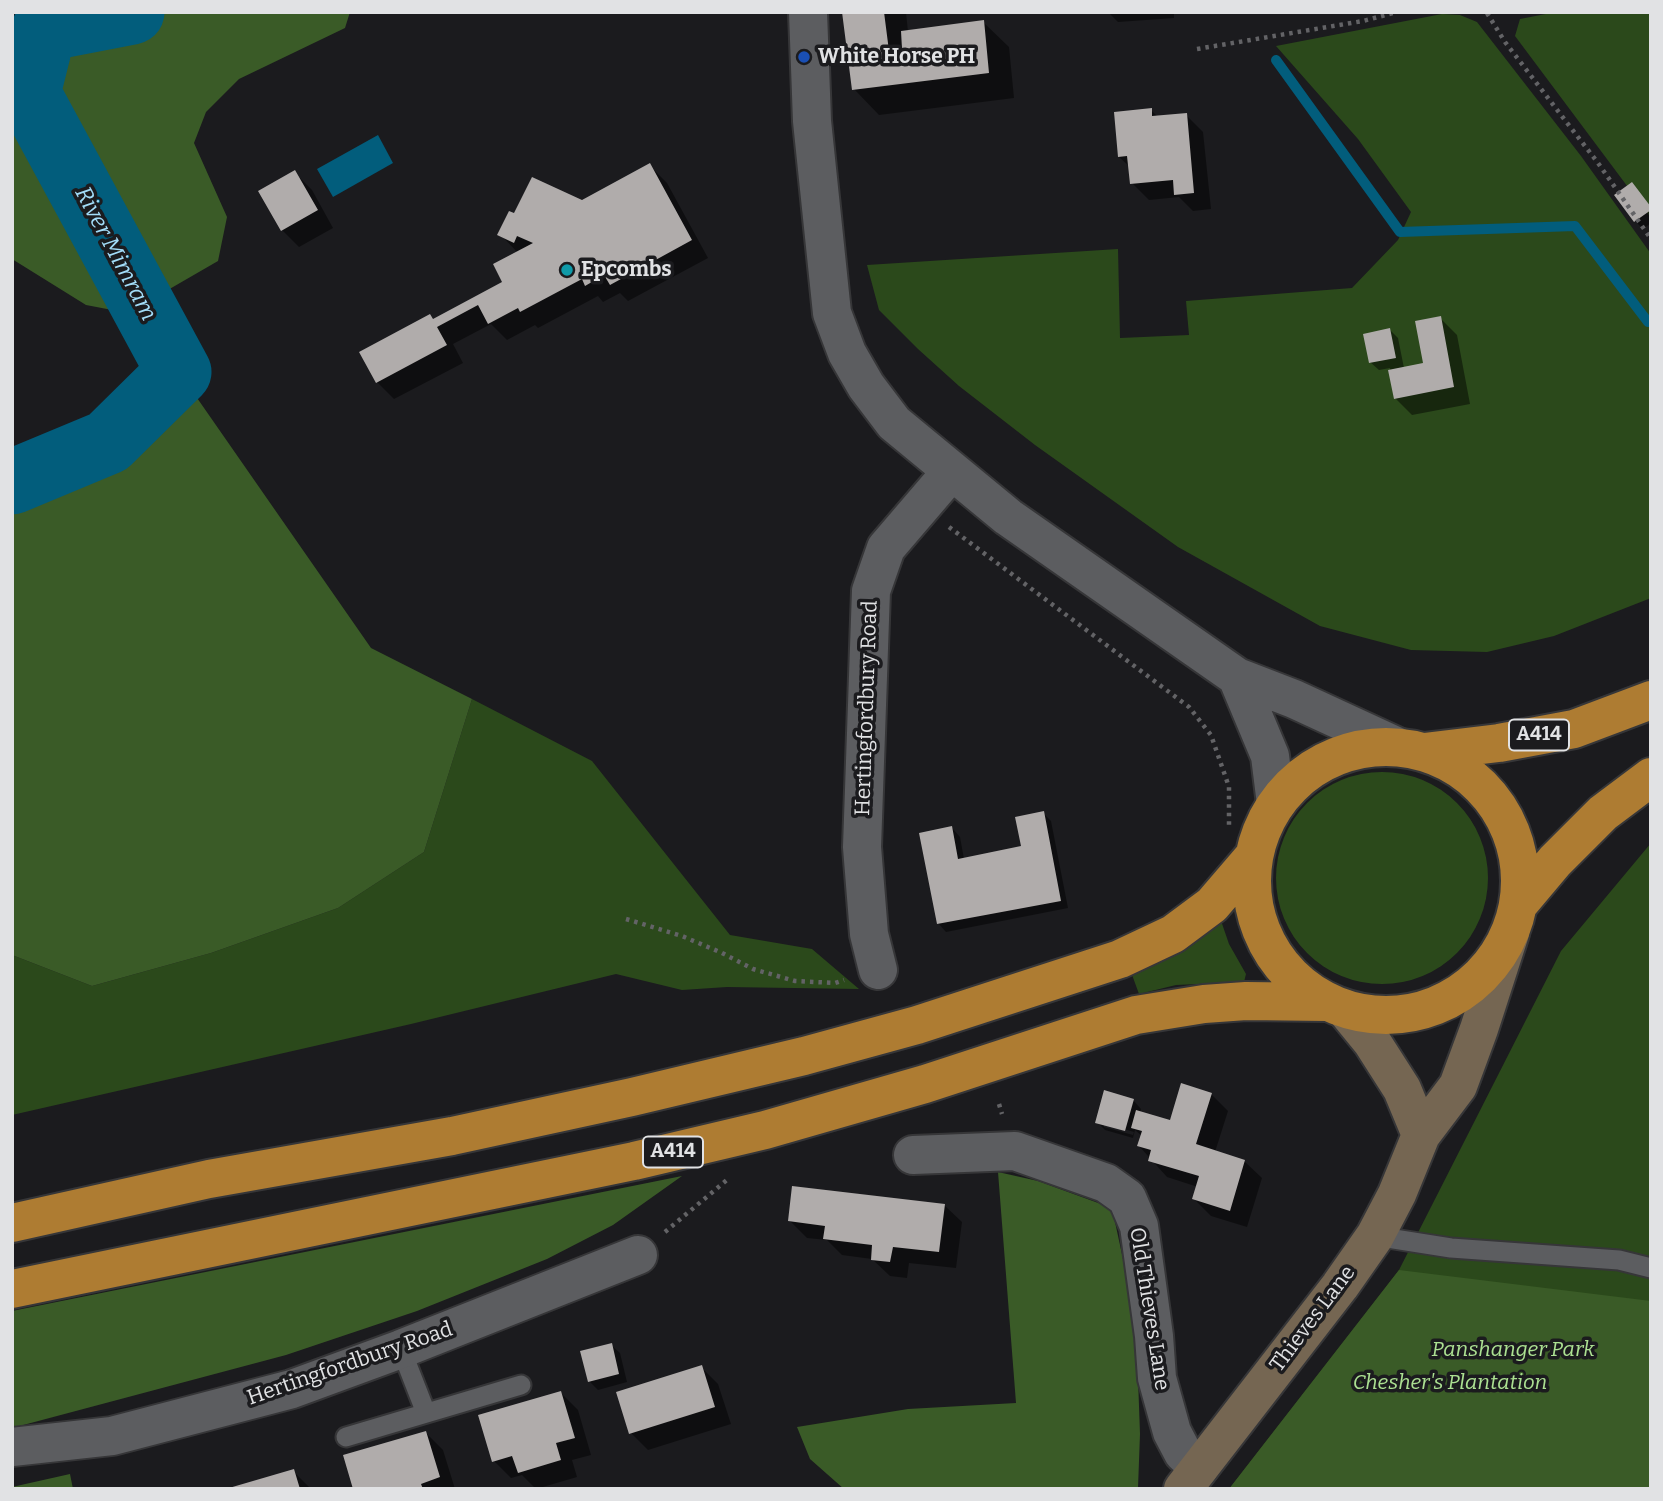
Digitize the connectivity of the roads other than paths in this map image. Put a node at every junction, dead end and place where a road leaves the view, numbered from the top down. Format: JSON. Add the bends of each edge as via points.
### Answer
{"nodes":[{"id":1,"x":808,"y":12,"type":"edge"},
{"id":2,"x":951,"y":472,"type":"junction"},
{"id":3,"x":1237,"y":677,"type":"junction"},
{"id":4,"x":1651,"y":700,"type":"edge"},
{"id":5,"x":1411,"y":750,"type":"junction"},
{"id":6,"x":1651,"y":777,"type":"edge"},
{"id":7,"x":1276,"y":804,"type":"junction"},
{"id":8,"x":1242,"y":842,"type":"junction"},
{"id":9,"x":1514,"y":919,"type":"junction"},
{"id":10,"x":878,"y":970,"type":"road end"},
{"id":11,"x":1336,"y":1006,"type":"junction"},
{"id":12,"x":1421,"y":1135,"type":"junction"},
{"id":13,"x":913,"y":1155,"type":"dead end"},
{"id":14,"x":12,"y":1223,"type":"edge"},
{"id":15,"x":1375,"y":1236,"type":"junction"},
{"id":16,"x":638,"y":1255,"type":"road end"},
{"id":17,"x":1651,"y":1268,"type":"edge"},
{"id":18,"x":12,"y":1289,"type":"edge"},
{"id":19,"x":401,"y":1349,"type":"junction"},
{"id":20,"x":521,"y":1385,"type":"dead end"},
{"id":21,"x":426,"y":1413,"type":"junction"},
{"id":22,"x":346,"y":1437,"type":"dead end"},
{"id":23,"x":12,"y":1447,"type":"edge"},
{"id":24,"x":1191,"y":1478,"type":"edge"}],
"edges":[{"from":1,"to":2,"type":"street","via":[[812,121],[832,313],[847,353],[873,395],[894,423]]},
{"from":2,"to":3,"type":"street"},
{"from":2,"to":10,"type":"street","name":"Hertingfordbury Road","via":[[886,548],[871,591],[862,847],[869,934]]},
{"from":3,"to":5,"type":"street"},
{"from":3,"to":7,"type":"street","via":[[1270,756]]},
{"from":4,"to":5,"type":"highway","number":"A414","via":[[1574,729],[1499,743]]},
{"from":5,"to":7,"type":"highway","via":[[1363,749],[1330,760],[1300,779]]},
{"from":5,"to":9,"type":"highway","via":[[1454,765],[1480,785],[1500,810],[1514,840],[1520,872]]},
{"from":6,"to":9,"type":"highway","via":[[1603,813],[1555,861]]},
{"from":7,"to":8,"type":"highway","via":[[1263,829]]},
{"from":8,"to":11,"type":"highway","via":[[1259,925],[1274,957],[1297,982]]},
{"from":8,"to":14,"type":"highway","via":[[1212,905],[1172,934],[1119,959],[917,1025],[632,1097],[452,1136],[209,1179]]},
{"from":9,"to":11,"type":"highway","via":[[1489,968],[1460,994],[1423,1010],[1384,1016]]},
{"from":9,"to":12,"type":"street","name":"Thieves Lane","via":[[1458,1086]]},
{"from":11,"to":12,"type":"street","via":[[1372,1042],[1402,1089]]},
{"from":11,"to":18,"type":"highway","number":"A414","via":[[1246,1001],[1136,1015],[765,1130]]},
{"from":12,"to":15,"type":"street","name":"Thieves Lane","via":[[1398,1194]]},
{"from":13,"to":24,"type":"street","name":"Old Thieves Lane","via":[[1015,1151],[1106,1183],[1127,1198],[1139,1226],[1157,1378]]},
{"from":15,"to":17,"type":"lane","via":[[1451,1248],[1619,1260]]},
{"from":15,"to":24,"type":"street","name":"Thieves Lane"},
{"from":16,"to":19,"type":"street","name":"Hertingfordbury Road"},
{"from":19,"to":21,"type":"lane"},
{"from":19,"to":23,"type":"street","name":"Hertingfordbury Road","via":[[292,1389],[112,1436]]},
{"from":20,"to":21,"type":"lane"},
{"from":21,"to":22,"type":"lane"}]}
